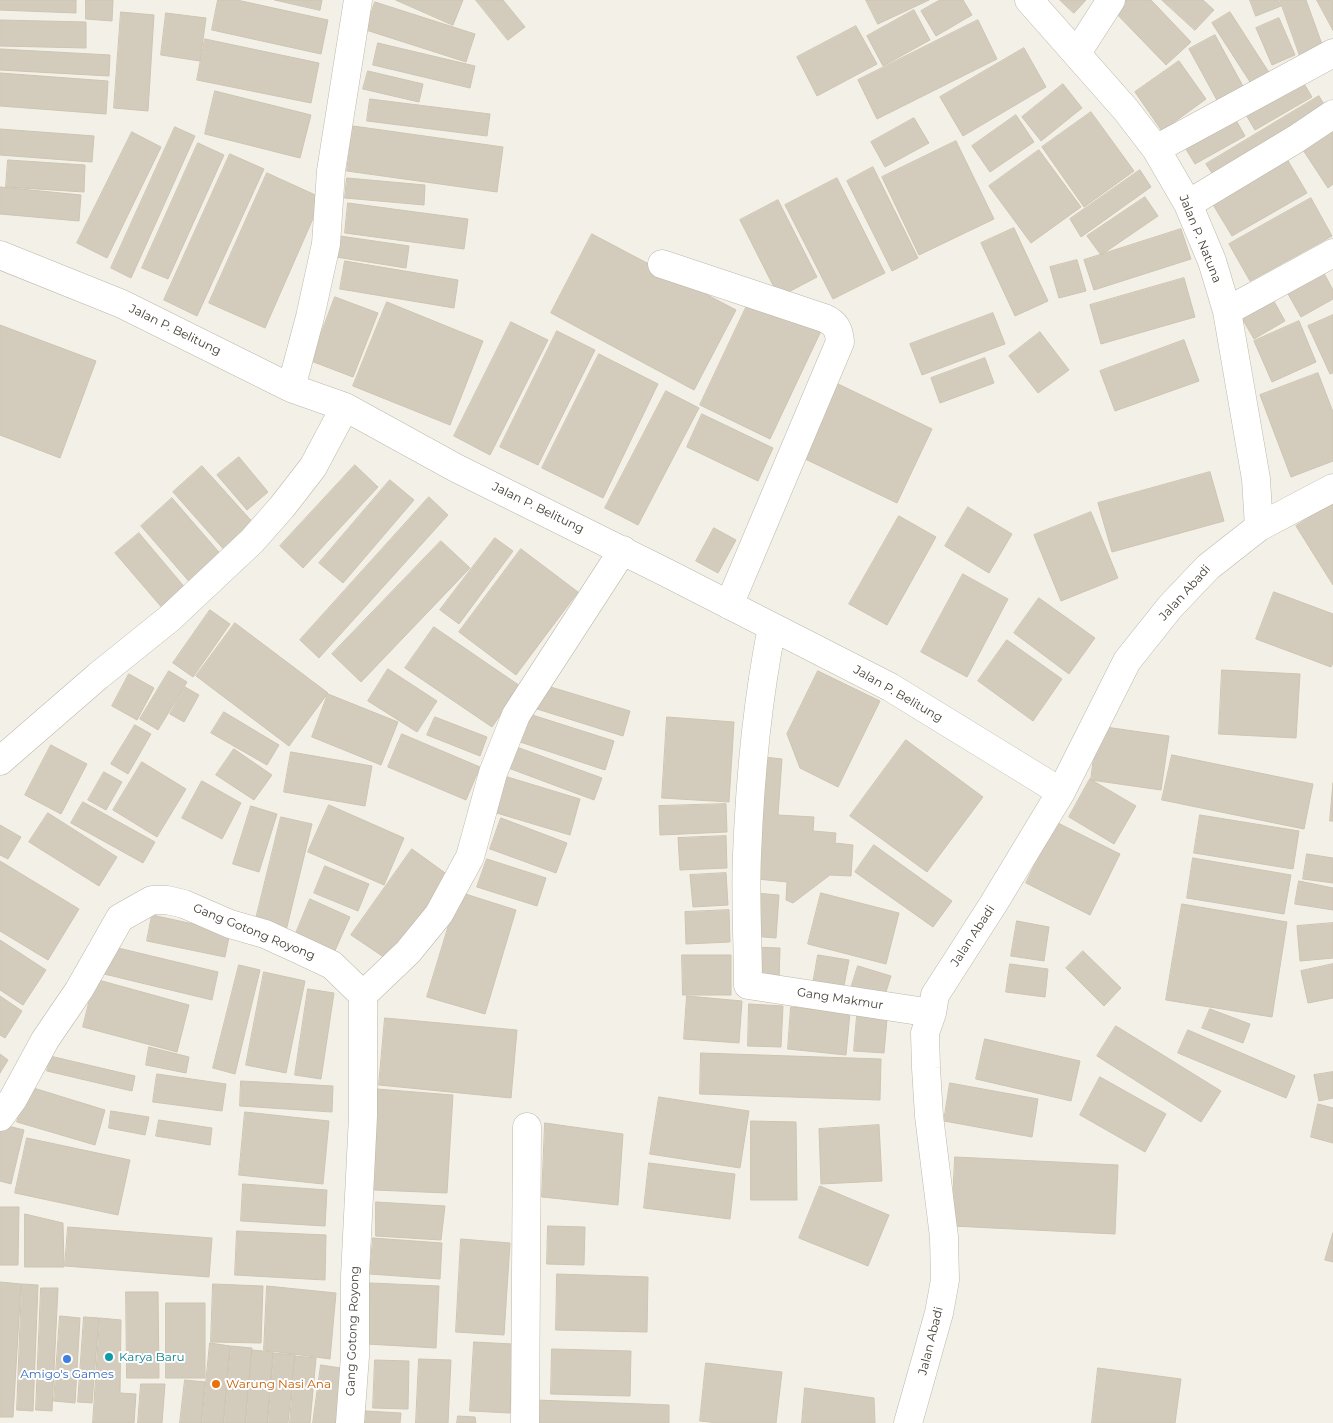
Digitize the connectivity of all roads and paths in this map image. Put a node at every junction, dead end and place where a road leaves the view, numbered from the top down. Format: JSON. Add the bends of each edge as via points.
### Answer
{"nodes":[{"id":1,"x":358,"y":0,"type":"edge"},
{"id":2,"x":1029,"y":0,"type":"edge"},
{"id":3,"x":1111,"y":0,"type":"edge"},
{"id":4,"x":1333,"y":52,"type":"edge"},
{"id":5,"x":1077,"y":53,"type":"junction"},
{"id":6,"x":1333,"y":114,"type":"edge"},
{"id":7,"x":1156,"y":149,"type":"junction"},
{"id":8,"x":1188,"y":204,"type":"junction"},
{"id":9,"x":1333,"y":252,"type":"edge"},
{"id":10,"x":0,"y":255,"type":"edge"},
{"id":11,"x":662,"y":264,"type":"dead end"},
{"id":12,"x":1227,"y":311,"type":"junction"},
{"id":13,"x":291,"y":388,"type":"junction"},
{"id":14,"x":336,"y":422,"type":"junction"},
{"id":15,"x":1333,"y":488,"type":"edge"},
{"id":16,"x":1259,"y":527,"type":"junction"},
{"id":17,"x":623,"y":550,"type":"junction"},
{"id":18,"x":729,"y":605,"type":"junction"},
{"id":19,"x":771,"y":632,"type":"junction"},
{"id":20,"x":0,"y":761,"type":"edge"},
{"id":21,"x":1061,"y":792,"type":"junction"},
{"id":22,"x":363,"y":995,"type":"junction"},
{"id":23,"x":932,"y":1013,"type":"junction"},
{"id":24,"x":0,"y":1117,"type":"edge"},
{"id":25,"x":527,"y":1127,"type":"dead end"},
{"id":26,"x":350,"y":1423,"type":"edge"},
{"id":27,"x":525,"y":1423,"type":"edge"},
{"id":28,"x":908,"y":1423,"type":"edge"}],
"edges":[{"from":1,"to":13,"type":"street","via":[[331,172],[326,244]]},
{"from":2,"to":5,"type":"street","name":"Jalan P. Natuna"},
{"from":3,"to":5,"type":"street"},
{"from":4,"to":7,"type":"street"},
{"from":5,"to":7,"type":"street","name":"Jalan P. Natuna"},
{"from":6,"to":8,"type":"street"},
{"from":7,"to":8,"type":"street","name":"Jalan P. Natuna"},
{"from":8,"to":12,"type":"street","name":"Jalan P. Natuna","via":[[1212,261]]},
{"from":9,"to":12,"type":"street"},
{"from":10,"to":13,"type":"street","name":"Jalan P. Belitung","via":[[122,304]]},
{"from":11,"to":18,"type":"street","via":[[824,318],[834,322],[839,333],[840,342]]},
{"from":12,"to":16,"type":"street","name":"Jalan P. Natuna","via":[[1256,479]]},
{"from":13,"to":14,"type":"street","name":"Jalan P. Belitung"},
{"from":14,"to":17,"type":"street","name":"Jalan P. Belitung","via":[[456,468]]},
{"from":14,"to":20,"type":"street","via":[[313,467],[252,541],[170,618]]},
{"from":15,"to":16,"type":"street","name":"Jalan Abadi"},
{"from":16,"to":21,"type":"street","name":"Jalan Abadi","via":[[1208,567],[1170,607],[1127,661]]},
{"from":17,"to":18,"type":"street","name":"Jalan P. Belitung"},
{"from":17,"to":22,"type":"street","via":[[516,715],[493,773],[470,857],[439,914],[408,952]]},
{"from":18,"to":19,"type":"street","name":"Jalan P. Belitung"},
{"from":19,"to":21,"type":"street","name":"Jalan P. Belitung","via":[[890,687]]},
{"from":19,"to":23,"type":"street","name":"Gang Makmur","via":[[757,717],[747,856],[748,985]]},
{"from":21,"to":23,"type":"street","name":"Jalan Abadi","via":[[935,995]]},
{"from":22,"to":24,"type":"street","name":"Gang Gotong Royong","via":[[332,964],[184,904],[152,900],[120,918]]},
{"from":22,"to":26,"type":"street","name":"Gang Gotong Royong","via":[[363,1116]]},
{"from":23,"to":28,"type":"street","name":"Jalan Abadi","via":[[925,1033],[926,1068],[944,1237],[945,1280]]},
{"from":25,"to":27,"type":"street"}]}
